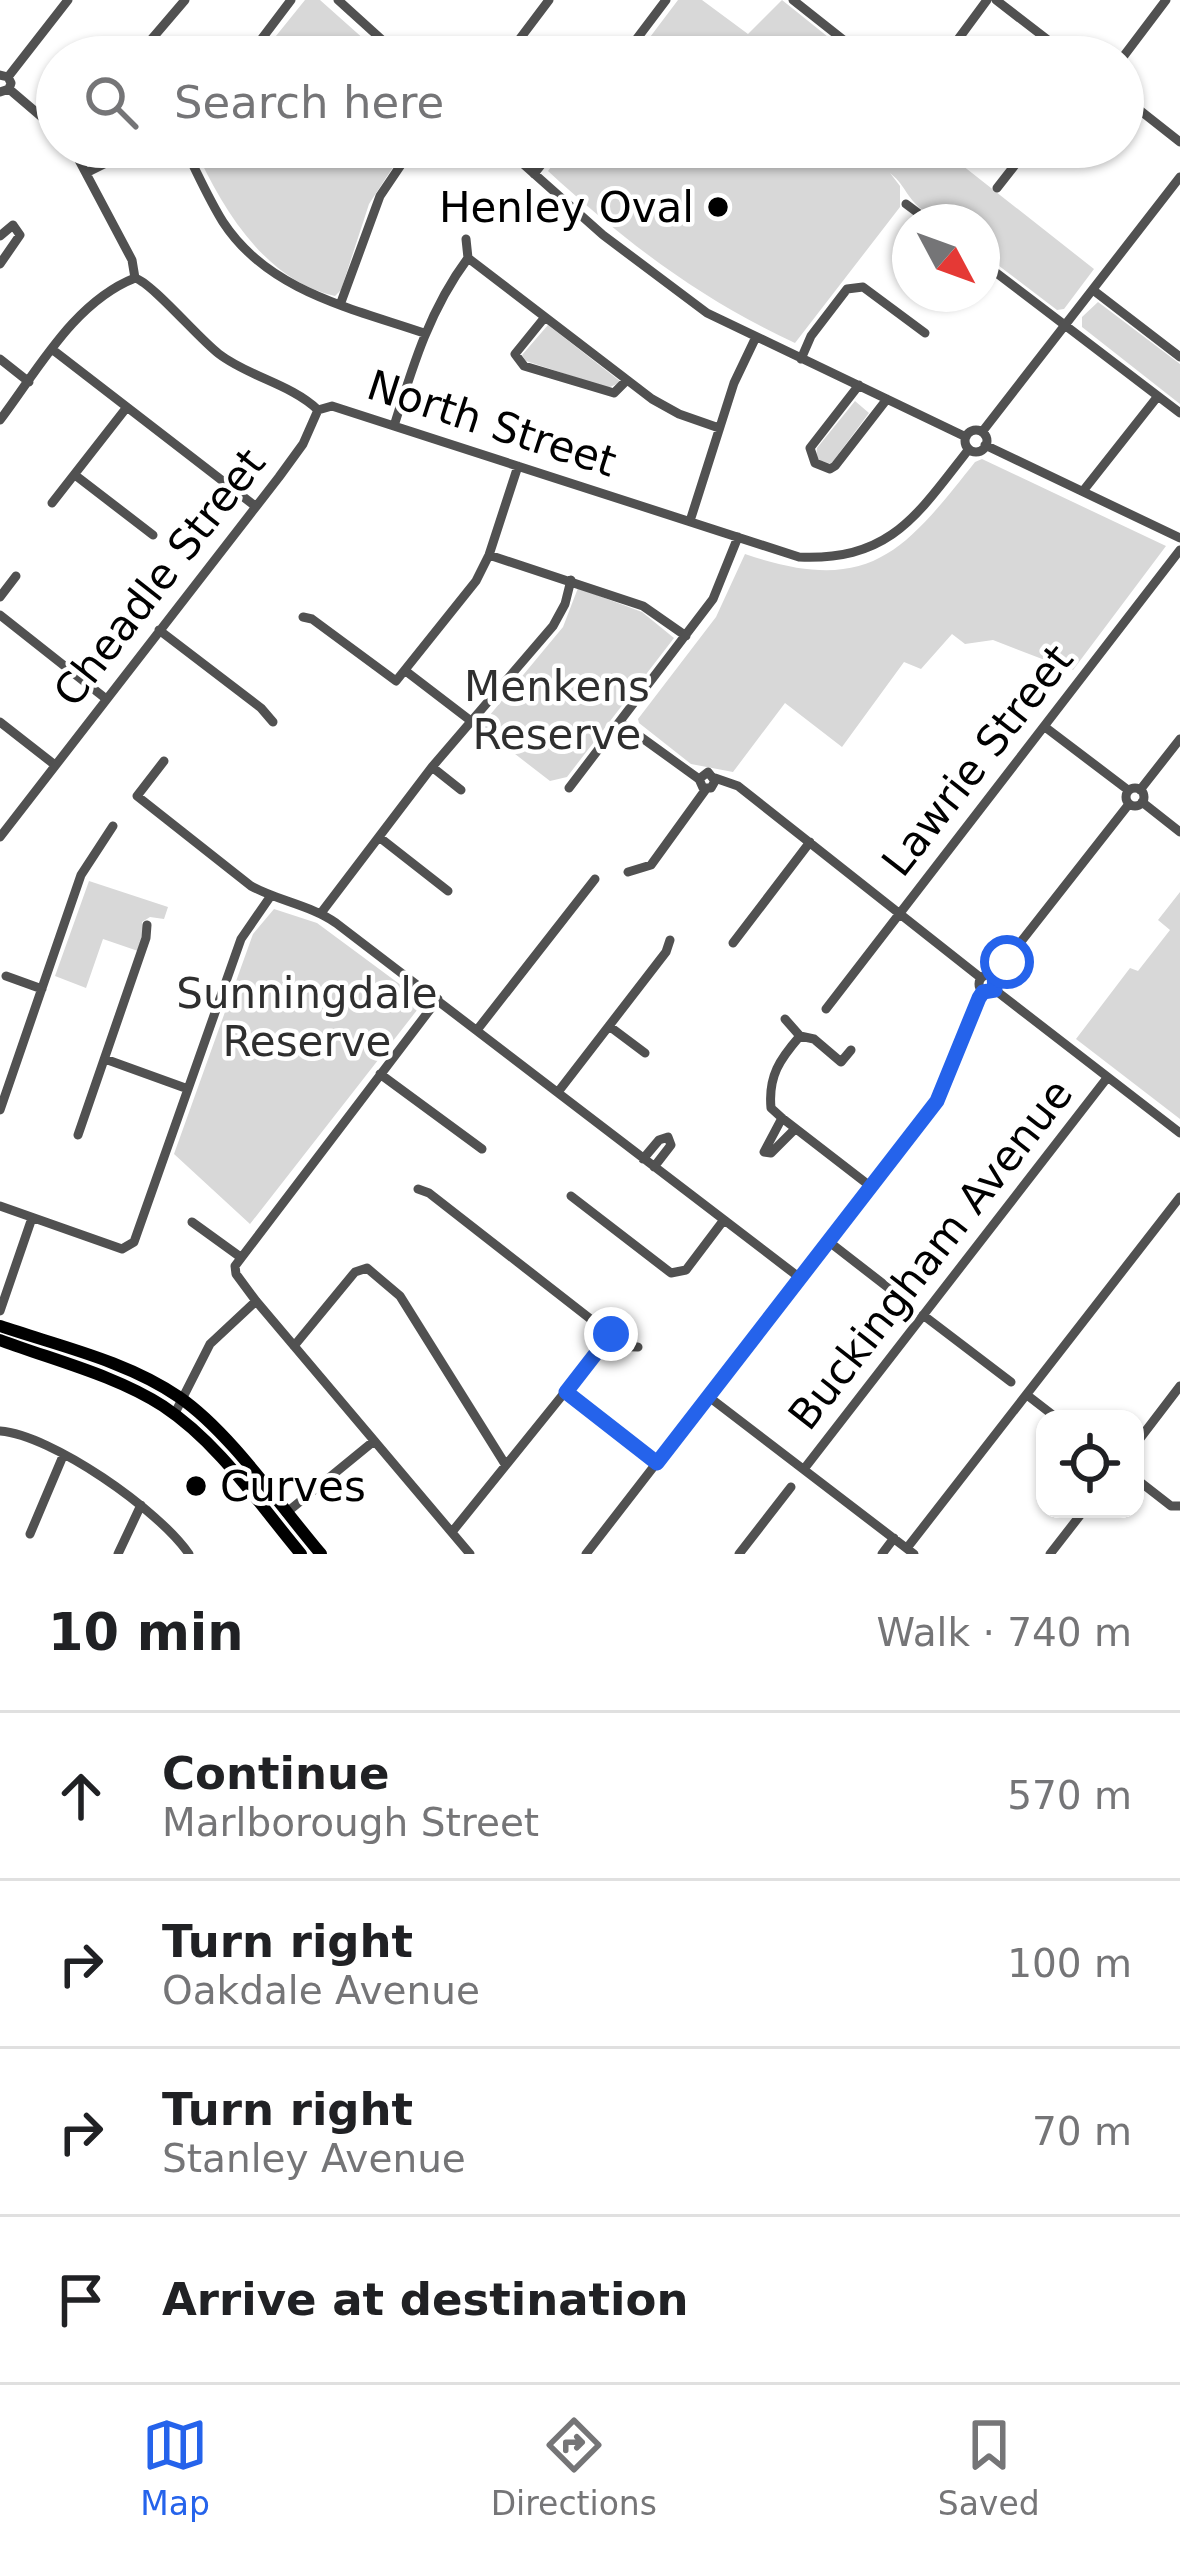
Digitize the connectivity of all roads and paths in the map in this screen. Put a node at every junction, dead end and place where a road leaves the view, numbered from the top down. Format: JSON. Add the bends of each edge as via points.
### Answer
{"nodes":[{"id":1,"x":68,"y":0,"type":"edge"},
{"id":2,"x":185,"y":0,"type":"edge"},
{"id":3,"x":292,"y":0,"type":"edge"},
{"id":4,"x":338,"y":0,"type":"edge"},
{"id":5,"x":549,"y":0,"type":"edge"},
{"id":6,"x":666,"y":0,"type":"edge"},
{"id":7,"x":793,"y":0,"type":"edge"},
{"id":8,"x":991,"y":0,"type":"edge"},
{"id":9,"x":1018,"y":0,"type":"edge"},
{"id":10,"x":1166,"y":0,"type":"edge"},
{"id":11,"x":1010,"y":11,"type":"junction"},
{"id":12,"x":40,"y":36,"type":"edge"},
{"id":13,"x":154,"y":36,"type":"edge"},
{"id":14,"x":264,"y":36,"type":"edge"},
{"id":15,"x":378,"y":36,"type":"edge"},
{"id":16,"x":522,"y":36,"type":"edge"},
{"id":17,"x":639,"y":36,"type":"edge"},
{"id":18,"x":838,"y":36,"type":"edge"},
{"id":19,"x":961,"y":36,"type":"edge"},
{"id":20,"x":1043,"y":36,"type":"edge"},
{"id":21,"x":1139,"y":36,"type":"edge"},
{"id":22,"x":36,"y":42,"type":"edge"},
{"id":23,"x":4,"y":83,"type":"edge"},
{"id":24,"x":36,"y":111,"type":"edge"},
{"id":25,"x":1144,"y":114,"type":"edge"},
{"id":26,"x":1180,"y":142,"type":"edge"},
{"id":27,"x":85,"y":168,"type":"edge"},
{"id":28,"x":96,"y":168,"type":"edge"},
{"id":29,"x":195,"y":168,"type":"edge"},
{"id":30,"x":399,"y":168,"type":"edge"},
{"id":31,"x":527,"y":168,"type":"edge"},
{"id":32,"x":539,"y":168,"type":"edge"},
{"id":33,"x":1013,"y":168,"type":"edge"},
{"id":34,"x":88,"y":172,"type":"junction"},
{"id":35,"x":534,"y":174,"type":"junction"},
{"id":36,"x":1180,"y":177,"type":"edge"},
{"id":37,"x":997,"y":188,"type":"dead end"},
{"id":38,"x":0,"y":236,"type":"edge"},
{"id":39,"x":466,"y":239,"type":"dead end"},
{"id":40,"x":468,"y":258,"type":"junction"},
{"id":41,"x":0,"y":264,"type":"edge"},
{"id":42,"x":1000,"y":276,"type":"edge"},
{"id":43,"x":135,"y":278,"type":"junction"},
{"id":44,"x":1093,"y":290,"type":"junction"},
{"id":45,"x":340,"y":304,"type":"junction"},
{"id":46,"x":545,"y":317,"type":"junction"},
{"id":47,"x":1065,"y":325,"type":"junction"},
{"id":48,"x":424,"y":333,"type":"junction"},
{"id":49,"x":925,"y":333,"type":"dead end"},
{"id":50,"x":755,"y":339,"type":"junction"},
{"id":51,"x":53,"y":350,"type":"junction"},
{"id":52,"x":1180,"y":357,"type":"edge"},
{"id":53,"x":0,"y":359,"type":"edge"},
{"id":54,"x":801,"y":359,"type":"junction"},
{"id":55,"x":628,"y":380,"type":"junction"},
{"id":56,"x":29,"y":382,"type":"junction"},
{"id":57,"x":859,"y":385,"type":"junction"},
{"id":58,"x":1158,"y":396,"type":"junction"},
{"id":59,"x":887,"y":399,"type":"junction"},
{"id":60,"x":127,"y":407,"type":"junction"},
{"id":61,"x":318,"y":410,"type":"junction"},
{"id":62,"x":1180,"y":413,"type":"edge"},
{"id":63,"x":0,"y":420,"type":"edge"},
{"id":64,"x":394,"y":425,"type":"junction"},
{"id":65,"x":719,"y":428,"type":"junction"},
{"id":66,"x":982,"y":432,"type":"junction"},
{"id":67,"x":966,"y":437,"type":"junction"},
{"id":68,"x":986,"y":445,"type":"junction"},
{"id":69,"x":969,"y":449,"type":"junction"},
{"id":70,"x":518,"y":466,"type":"junction"},
{"id":71,"x":75,"y":475,"type":"junction"},
{"id":72,"x":1083,"y":491,"type":"junction"},
{"id":73,"x":52,"y":503,"type":"dead end"},
{"id":74,"x":255,"y":506,"type":"junction"},
{"id":75,"x":690,"y":521,"type":"junction"},
{"id":76,"x":152,"y":535,"type":"dead end"},
{"id":77,"x":738,"y":536,"type":"junction"},
{"id":78,"x":1180,"y":538,"type":"edge"},
{"id":79,"x":1180,"y":550,"type":"edge"},
{"id":80,"x":489,"y":555,"type":"junction"},
{"id":81,"x":16,"y":576,"type":"dead end"},
{"id":82,"x":571,"y":580,"type":"junction"},
{"id":83,"x":0,"y":596,"type":"edge"},
{"id":84,"x":0,"y":615,"type":"edge"},
{"id":85,"x":303,"y":617,"type":"dead end"},
{"id":86,"x":159,"y":630,"type":"junction"},
{"id":87,"x":686,"y":636,"type":"junction"},
{"id":88,"x":407,"y":672,"type":"junction"},
{"id":89,"x":105,"y":698,"type":"junction"},
{"id":90,"x":471,"y":721,"type":"junction"},
{"id":91,"x":0,"y":722,"type":"edge"},
{"id":92,"x":273,"y":722,"type":"dead end"},
{"id":93,"x":620,"y":722,"type":"junction"},
{"id":94,"x":1045,"y":727,"type":"junction"},
{"id":95,"x":1180,"y":739,"type":"edge"},
{"id":96,"x":164,"y":761,"type":"dead end"},
{"id":97,"x":55,"y":765,"type":"junction"},
{"id":98,"x":432,"y":767,"type":"junction"},
{"id":99,"x":702,"y":784,"type":"junction"},
{"id":100,"x":569,"y":788,"type":"dead end"},
{"id":101,"x":460,"y":790,"type":"dead end"},
{"id":102,"x":1134,"y":790,"type":"junction"},
{"id":103,"x":1136,"y":803,"type":"junction"},
{"id":104,"x":112,"y":826,"type":"dead end"},
{"id":105,"x":1180,"y":832,"type":"edge"},
{"id":106,"x":0,"y":837,"type":"edge"},
{"id":107,"x":379,"y":837,"type":"junction"},
{"id":108,"x":810,"y":842,"type":"junction"},
{"id":109,"x":628,"y":872,"type":"dead end"},
{"id":110,"x":595,"y":879,"type":"dead end"},
{"id":111,"x":448,"y":891,"type":"dead end"},
{"id":112,"x":270,"y":897,"type":"junction"},
{"id":113,"x":321,"y":913,"type":"junction"},
{"id":114,"x":901,"y":913,"type":"junction"},
{"id":115,"x":147,"y":925,"type":"dead end"},
{"id":116,"x":670,"y":940,"type":"dead end"},
{"id":117,"x":733,"y":943,"type":"dead end"},
{"id":118,"x":6,"y":976,"type":"dead end"},
{"id":119,"x":994,"y":976,"type":"junction"},
{"id":120,"x":981,"y":978,"type":"junction"},
{"id":121,"x":42,"y":989,"type":"junction"},
{"id":122,"x":989,"y":991,"type":"junction"},
{"id":123,"x":438,"y":999,"type":"junction"},
{"id":124,"x":826,"y":1009,"type":"dead end"},
{"id":125,"x":785,"y":1019,"type":"dead end"},
{"id":126,"x":609,"y":1026,"type":"junction"},
{"id":127,"x":477,"y":1030,"type":"junction"},
{"id":128,"x":800,"y":1036,"type":"junction"},
{"id":129,"x":851,"y":1049,"type":"dead end"},
{"id":130,"x":644,"y":1053,"type":"dead end"},
{"id":131,"x":105,"y":1058,"type":"junction"},
{"id":132,"x":841,"y":1061,"type":"junction"},
{"id":133,"x":833,"y":1072,"type":"dead end"},
{"id":134,"x":380,"y":1074,"type":"junction"},
{"id":135,"x":1107,"y":1078,"type":"junction"},
{"id":136,"x":188,"y":1089,"type":"junction"},
{"id":137,"x":557,"y":1092,"type":"junction"},
{"id":138,"x":0,"y":1110,"type":"edge"},
{"id":139,"x":782,"y":1118,"type":"junction"},
{"id":140,"x":795,"y":1129,"type":"junction"},
{"id":141,"x":1180,"y":1133,"type":"edge"},
{"id":142,"x":78,"y":1135,"type":"dead end"},
{"id":143,"x":482,"y":1149,"type":"dead end"},
{"id":144,"x":644,"y":1159,"type":"junction"},
{"id":145,"x":655,"y":1167,"type":"junction"},
{"id":146,"x":870,"y":1186,"type":"junction"},
{"id":147,"x":418,"y":1189,"type":"dead end"},
{"id":148,"x":571,"y":1196,"type":"dead end"},
{"id":149,"x":1180,"y":1197,"type":"edge"},
{"id":150,"x":0,"y":1206,"type":"edge"},
{"id":151,"x":32,"y":1218,"type":"junction"},
{"id":152,"x":723,"y":1221,"type":"junction"},
{"id":153,"x":192,"y":1222,"type":"dead end"},
{"id":154,"x":828,"y":1241,"type":"junction"},
{"id":155,"x":237,"y":1261,"type":"junction"},
{"id":156,"x":800,"y":1278,"type":"junction"},
{"id":157,"x":904,"y":1300,"type":"dead end"},
{"id":158,"x":256,"y":1301,"type":"junction"},
{"id":159,"x":0,"y":1311,"type":"edge"},
{"id":160,"x":923,"y":1316,"type":"junction"},
{"id":161,"x":0,"y":1326,"type":"edge"},
{"id":162,"x":0,"y":1340,"type":"edge"},
{"id":163,"x":294,"y":1346,"type":"junction"},
{"id":164,"x":602,"y":1346,"type":"junction"},
{"id":165,"x":638,"y":1347,"type":"dead end"},
{"id":166,"x":1011,"y":1382,"type":"dead end"},
{"id":167,"x":1180,"y":1386,"type":"edge"},
{"id":168,"x":566,"y":1392,"type":"junction"},
{"id":169,"x":1027,"y":1395,"type":"junction"},
{"id":170,"x":709,"y":1397,"type":"junction"},
{"id":171,"x":184,"y":1400,"type":"junction"},
{"id":172,"x":1046,"y":1410,"type":"edge"},
{"id":173,"x":175,"y":1414,"type":"junction"},
{"id":174,"x":0,"y":1431,"type":"edge"},
{"id":175,"x":1144,"y":1432,"type":"edge"},
{"id":176,"x":374,"y":1441,"type":"junction"},
{"id":177,"x":63,"y":1456,"type":"junction"},
{"id":178,"x":657,"y":1463,"type":"junction"},
{"id":179,"x":505,"y":1465,"type":"junction"},
{"id":180,"x":804,"y":1469,"type":"junction"},
{"id":181,"x":1144,"y":1485,"type":"edge"},
{"id":182,"x":791,"y":1487,"type":"dead end"},
{"id":183,"x":141,"y":1505,"type":"junction"},
{"id":184,"x":1180,"y":1507,"type":"edge"},
{"id":185,"x":286,"y":1513,"type":"junction"},
{"id":186,"x":1078,"y":1518,"type":"edge"},
{"id":187,"x":452,"y":1532,"type":"junction"},
{"id":188,"x":30,"y":1534,"type":"dead end"},
{"id":189,"x":894,"y":1538,"type":"junction"},
{"id":190,"x":911,"y":1551,"type":"edge"},
{"id":191,"x":118,"y":1554,"type":"edge"},
{"id":192,"x":189,"y":1554,"type":"edge"},
{"id":193,"x":301,"y":1554,"type":"edge"},
{"id":194,"x":321,"y":1554,"type":"edge"},
{"id":195,"x":470,"y":1554,"type":"edge"},
{"id":196,"x":586,"y":1554,"type":"edge"},
{"id":197,"x":739,"y":1554,"type":"edge"},
{"id":198,"x":882,"y":1554,"type":"edge"},
{"id":199,"x":1049,"y":1554,"type":"edge"}],
"edges":[{"from":1,"to":12,"type":"street"},
{"from":2,"to":13,"type":"street"},
{"from":3,"to":14,"type":"street"},
{"from":4,"to":15,"type":"street"},
{"from":5,"to":16,"type":"street"},
{"from":6,"to":17,"type":"street"},
{"from":7,"to":18,"type":"street"},
{"from":8,"to":11,"type":"street"},
{"from":8,"to":19,"type":"street"},
{"from":9,"to":11,"type":"street"},
{"from":10,"to":21,"type":"street"},
{"from":11,"to":20,"type":"street"},
{"from":22,"to":23,"type":"street"},
{"from":23,"to":24,"type":"street"},
{"from":25,"to":26,"type":"street"},
{"from":27,"to":34,"type":"street","name":"North Street"},
{"from":28,"to":34,"type":"street"},
{"from":29,"to":45,"type":"street","via":[[244,247],[304,293]]},
{"from":30,"to":45,"type":"street","via":[[380,196]]},
{"from":31,"to":35,"type":"street"},
{"from":32,"to":35,"type":"street"},
{"from":33,"to":37,"type":"street"},
{"from":34,"to":43,"type":"street","name":"North Street"},
{"from":35,"to":50,"type":"street","via":[[691,302]]},
{"from":36,"to":44,"type":"street"},
{"from":38,"to":41,"type":"street","via":[[13,226],[20,235]]},
{"from":39,"to":40,"type":"street"},
{"from":40,"to":46,"type":"street"},
{"from":40,"to":48,"type":"street"},
{"from":42,"to":47,"type":"street"},
{"from":43,"to":51,"type":"street","via":[[95,302]]},
{"from":43,"to":61,"type":"street","name":"North Street","via":[[222,357]]},
{"from":44,"to":47,"type":"street"},
{"from":44,"to":52,"type":"street"},
{"from":45,"to":48,"type":"street"},
{"from":46,"to":55,"type":"street"},
{"from":46,"to":55,"type":"street","via":[[515,354],[524,366],[614,393]]},
{"from":47,"to":58,"type":"street"},
{"from":47,"to":66,"type":"street"},
{"from":48,"to":64,"type":"street"},
{"from":49,"to":54,"type":"street","via":[[854,285]]},
{"from":50,"to":54,"type":"street"},
{"from":50,"to":65,"type":"street"},
{"from":51,"to":56,"type":"street"},
{"from":51,"to":60,"type":"street"},
{"from":53,"to":56,"type":"street"},
{"from":54,"to":57,"type":"street"},
{"from":55,"to":65,"type":"street","via":[[679,414]]},
{"from":56,"to":63,"type":"street"},
{"from":57,"to":59,"type":"street"},
{"from":57,"to":59,"type":"street","via":[[810,448],[815,463],[835,466]]},
{"from":58,"to":62,"type":"street"},
{"from":58,"to":72,"type":"street"},
{"from":59,"to":67,"type":"street"},
{"from":60,"to":71,"type":"street"},
{"from":60,"to":74,"type":"street"},
{"from":61,"to":64,"type":"street","name":"North Street","via":[[332,406]]},
{"from":61,"to":74,"type":"street","name":"Cheadle Street","via":[[303,444]]},
{"from":64,"to":70,"type":"street","name":"North Street"},
{"from":65,"to":75,"type":"street"},
{"from":66,"to":67,"type":"street"},
{"from":66,"to":68,"type":"street"},
{"from":67,"to":69,"type":"street"},
{"from":68,"to":69,"type":"street"},
{"from":68,"to":72,"type":"street"},
{"from":69,"to":77,"type":"street","name":"North Street","via":[[915,516],[846,557],[799,557]]},
{"from":70,"to":75,"type":"street","name":"North Street"},
{"from":70,"to":80,"type":"street"},
{"from":71,"to":73,"type":"street"},
{"from":71,"to":76,"type":"street"},
{"from":72,"to":78,"type":"street"},
{"from":74,"to":86,"type":"street","name":"Cheadle Street"},
{"from":75,"to":77,"type":"street","name":"North Street"},
{"from":77,"to":87,"type":"street","via":[[720,588]]},
{"from":79,"to":94,"type":"street","name":"Lawrie Street"},
{"from":80,"to":82,"type":"street"},
{"from":80,"to":88,"type":"street"},
{"from":81,"to":83,"type":"street"},
{"from":82,"to":87,"type":"street","via":[[655,611]]},
{"from":82,"to":90,"type":"street","via":[[553,626]]},
{"from":84,"to":89,"type":"street"},
{"from":85,"to":88,"type":"street","via":[[397,681]]},
{"from":86,"to":89,"type":"street","name":"Cheadle Street"},
{"from":86,"to":92,"type":"street"},
{"from":87,"to":93,"type":"street"},
{"from":88,"to":90,"type":"street"},
{"from":89,"to":97,"type":"street","name":"Cheadle Street"},
{"from":90,"to":98,"type":"street"},
{"from":91,"to":97,"type":"street"},
{"from":93,"to":99,"type":"street"},
{"from":93,"to":100,"type":"street"},
{"from":94,"to":102,"type":"street"},
{"from":94,"to":114,"type":"street","name":"Lawrie Street"},
{"from":95,"to":102,"type":"street"},
{"from":96,"to":112,"type":"street","via":[[137,796]]},
{"from":97,"to":106,"type":"street","name":"Cheadle Street"},
{"from":98,"to":101,"type":"street"},
{"from":98,"to":107,"type":"street"},
{"from":99,"to":108,"type":"street","via":[[705,772],[731,781]]},
{"from":99,"to":109,"type":"street","via":[[650,865]]},
{"from":102,"to":103,"type":"street"},
{"from":103,"to":105,"type":"street"},
{"from":103,"to":119,"type":"street"},
{"from":104,"to":121,"type":"street","via":[[81,875]]},
{"from":107,"to":111,"type":"street"},
{"from":107,"to":113,"type":"street"},
{"from":108,"to":114,"type":"street"},
{"from":108,"to":117,"type":"street"},
{"from":110,"to":127,"type":"street"},
{"from":112,"to":113,"type":"street"},
{"from":112,"to":136,"type":"street","via":[[241,939]]},
{"from":113,"to":123,"type":"street"},
{"from":114,"to":120,"type":"street"},
{"from":114,"to":124,"type":"street","name":"Lawrie Street"},
{"from":115,"to":131,"type":"street"},
{"from":116,"to":126,"type":"street"},
{"from":118,"to":121,"type":"street"},
{"from":119,"to":120,"type":"street"},
{"from":119,"to":122,"type":"street"},
{"from":120,"to":122,"type":"street","via":[[979,987]]},
{"from":121,"to":138,"type":"street"},
{"from":122,"to":135,"type":"street"},
{"from":122,"to":146,"type":"street","via":[[937,1101]]},
{"from":123,"to":127,"type":"street"},
{"from":123,"to":134,"type":"street"},
{"from":125,"to":128,"type":"street"},
{"from":126,"to":130,"type":"street"},
{"from":126,"to":137,"type":"street"},
{"from":127,"to":137,"type":"street"},
{"from":128,"to":132,"type":"street"},
{"from":128,"to":139,"type":"street","via":[[774,1068],[771,1108]]},
{"from":129,"to":132,"type":"street"},
{"from":131,"to":136,"type":"street"},
{"from":131,"to":142,"type":"street"},
{"from":132,"to":133,"type":"street"},
{"from":134,"to":143,"type":"street"},
{"from":134,"to":155,"type":"street"},
{"from":135,"to":141,"type":"street"},
{"from":135,"to":160,"type":"street","name":"Buckingham Avenue"},
{"from":136,"to":151,"type":"street","via":[[129,1247]]},
{"from":137,"to":144,"type":"street"},
{"from":139,"to":140,"type":"street"},
{"from":139,"to":140,"type":"street","via":[[764,1152]]},
{"from":140,"to":146,"type":"street"},
{"from":144,"to":145,"type":"street"},
{"from":144,"to":145,"type":"street","via":[[668,1137]]},
{"from":145,"to":152,"type":"street"},
{"from":146,"to":154,"type":"street"},
{"from":147,"to":164,"type":"street","via":[[611,1334]]},
{"from":148,"to":152,"type":"street","via":[[671,1273],[686,1270]]},
{"from":149,"to":169,"type":"street"},
{"from":150,"to":151,"type":"street"},
{"from":151,"to":159,"type":"street"},
{"from":152,"to":156,"type":"street"},
{"from":153,"to":155,"type":"street"},
{"from":154,"to":156,"type":"street"},
{"from":154,"to":157,"type":"street"},
{"from":155,"to":158,"type":"street","via":[[236,1274]]},
{"from":156,"to":170,"type":"street"},
{"from":158,"to":163,"type":"street"},
{"from":158,"to":171,"type":"street","via":[[210,1344]]},
{"from":160,"to":166,"type":"street"},
{"from":160,"to":180,"type":"street","name":"Buckingham Avenue"},
{"from":161,"to":171,"type":"main road","via":[[141,1376]]},
{"from":162,"to":173,"type":"main road"},
{"from":163,"to":176,"type":"street"},
{"from":163,"to":179,"type":"street","via":[[355,1272],[367,1268],[400,1296]]},
{"from":164,"to":165,"type":"street"},
{"from":164,"to":168,"type":"street"},
{"from":167,"to":175,"type":"street"},
{"from":168,"to":178,"type":"street"},
{"from":168,"to":179,"type":"street"},
{"from":169,"to":172,"type":"street"},
{"from":169,"to":190,"type":"street"},
{"from":170,"to":178,"type":"street"},
{"from":170,"to":180,"type":"street"},
{"from":171,"to":173,"type":"street"},
{"from":171,"to":185,"type":"main road"},
{"from":173,"to":193,"type":"main road"},
{"from":174,"to":177,"type":"street"},
{"from":176,"to":185,"type":"street"},
{"from":176,"to":187,"type":"street"},
{"from":177,"to":183,"type":"street"},
{"from":177,"to":188,"type":"street"},
{"from":178,"to":196,"type":"street"},
{"from":179,"to":187,"type":"street"},
{"from":180,"to":189,"type":"street"},
{"from":181,"to":184,"type":"street"},
{"from":182,"to":197,"type":"street"},
{"from":183,"to":191,"type":"street"},
{"from":183,"to":192,"type":"street"},
{"from":185,"to":194,"type":"main road"},
{"from":186,"to":199,"type":"street"},
{"from":187,"to":195,"type":"street"},
{"from":189,"to":190,"type":"street"},
{"from":189,"to":198,"type":"street"}]}
